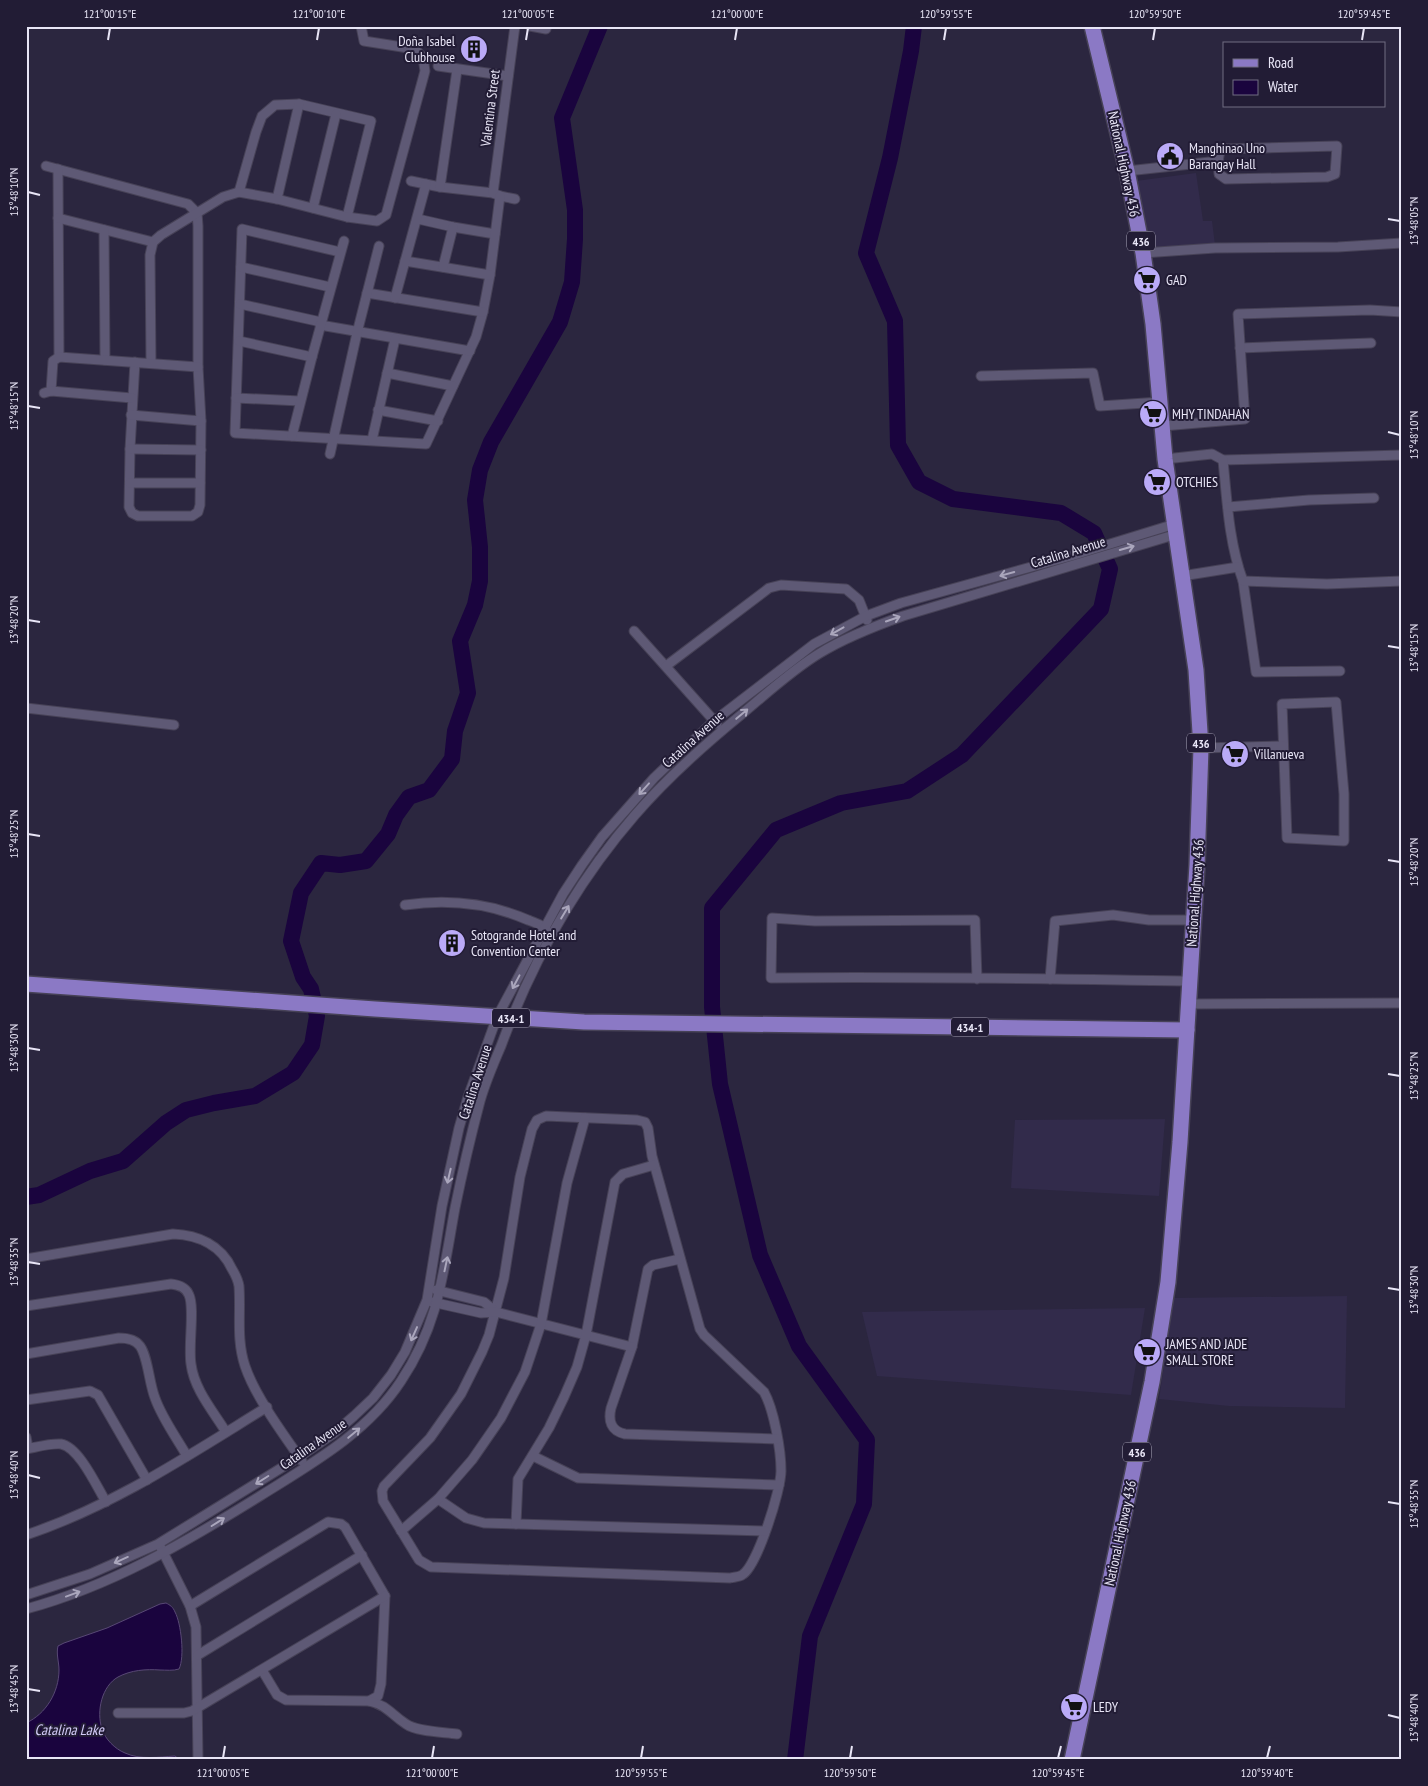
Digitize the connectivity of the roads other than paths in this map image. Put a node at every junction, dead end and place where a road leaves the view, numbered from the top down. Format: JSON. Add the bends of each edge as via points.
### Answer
{"nodes":[{"id":1,"x":361,"y":26,"type":"edge"},
{"id":2,"x":515,"y":26,"type":"edge"},
{"id":3,"x":530,"y":26,"type":"edge"},
{"id":4,"x":1092,"y":26,"type":"edge"},
{"id":5,"x":546,"y":29,"type":"dead end"},
{"id":6,"x":438,"y":66,"type":"dead end"},
{"id":7,"x":457,"y":70,"type":"junction"},
{"id":8,"x":508,"y":76,"type":"junction"},
{"id":9,"x":300,"y":104,"type":"junction"},
{"id":10,"x":336,"y":114,"type":"junction"},
{"id":11,"x":1219,"y":160,"type":"junction"},
{"id":12,"x":46,"y":166,"type":"dead end"},
{"id":13,"x":58,"y":169,"type":"junction"},
{"id":14,"x":1127,"y":171,"type":"junction"},
{"id":15,"x":411,"y":181,"type":"dead end"},
{"id":16,"x":426,"y":184,"type":"junction"},
{"id":17,"x":440,"y":186,"type":"junction"},
{"id":18,"x":239,"y":192,"type":"junction"},
{"id":19,"x":496,"y":195,"type":"junction"},
{"id":20,"x":277,"y":198,"type":"junction"},
{"id":21,"x":515,"y":199,"type":"dead end"},
{"id":22,"x":313,"y":208,"type":"junction"},
{"id":23,"x":196,"y":213,"type":"junction"},
{"id":24,"x":347,"y":217,"type":"junction"},
{"id":25,"x":58,"y":218,"type":"junction"},
{"id":26,"x":418,"y":219,"type":"junction"},
{"id":27,"x":452,"y":227,"type":"junction"},
{"id":28,"x":104,"y":230,"type":"junction"},
{"id":29,"x":495,"y":234,"type":"junction"},
{"id":30,"x":344,"y":241,"type":"dead end"},
{"id":31,"x":153,"y":242,"type":"junction"},
{"id":32,"x":1402,"y":244,"type":"edge"},
{"id":33,"x":379,"y":246,"type":"dead end"},
{"id":34,"x":340,"y":252,"type":"junction"},
{"id":35,"x":1143,"y":253,"type":"junction"},
{"id":36,"x":405,"y":261,"type":"junction"},
{"id":37,"x":241,"y":267,"type":"junction"},
{"id":38,"x":443,"y":267,"type":"junction"},
{"id":39,"x":490,"y":275,"type":"junction"},
{"id":40,"x":330,"y":287,"type":"junction"},
{"id":41,"x":367,"y":293,"type":"junction"},
{"id":42,"x":395,"y":298,"type":"junction"},
{"id":43,"x":240,"y":304,"type":"junction"},
{"id":44,"x":483,"y":312,"type":"junction"},
{"id":45,"x":1402,"y":312,"type":"edge"},
{"id":46,"x":321,"y":324,"type":"junction"},
{"id":47,"x":357,"y":333,"type":"junction"},
{"id":48,"x":395,"y":339,"type":"junction"},
{"id":49,"x":239,"y":341,"type":"junction"},
{"id":50,"x":1372,"y":343,"type":"dead end"},
{"id":51,"x":1240,"y":348,"type":"junction"},
{"id":52,"x":470,"y":351,"type":"junction"},
{"id":53,"x":59,"y":357,"type":"junction"},
{"id":54,"x":312,"y":357,"type":"junction"},
{"id":55,"x":105,"y":360,"type":"junction"},
{"id":56,"x":134,"y":362,"type":"junction"},
{"id":57,"x":152,"y":363,"type":"junction"},
{"id":58,"x":198,"y":367,"type":"junction"},
{"id":59,"x":387,"y":373,"type":"junction"},
{"id":60,"x":980,"y":376,"type":"dead end"},
{"id":61,"x":453,"y":386,"type":"junction"},
{"id":62,"x":132,"y":398,"type":"junction"},
{"id":63,"x":236,"y":398,"type":"junction"},
{"id":64,"x":300,"y":401,"type":"junction"},
{"id":65,"x":1160,"y":402,"type":"junction"},
{"id":66,"x":378,"y":410,"type":"junction"},
{"id":67,"x":131,"y":415,"type":"junction"},
{"id":68,"x":201,"y":421,"type":"junction"},
{"id":69,"x":438,"y":421,"type":"junction"},
{"id":70,"x":1163,"y":426,"type":"junction"},
{"id":71,"x":292,"y":436,"type":"junction"},
{"id":72,"x":334,"y":439,"type":"junction"},
{"id":73,"x":372,"y":440,"type":"junction"},
{"id":74,"x":130,"y":449,"type":"junction"},
{"id":75,"x":201,"y":450,"type":"junction"},
{"id":76,"x":330,"y":454,"type":"dead end"},
{"id":77,"x":1402,"y":455,"type":"edge"},
{"id":78,"x":1165,"y":459,"type":"junction"},
{"id":79,"x":1223,"y":460,"type":"junction"},
{"id":80,"x":130,"y":483,"type":"junction"},
{"id":81,"x":200,"y":483,"type":"junction"},
{"id":82,"x":1374,"y":498,"type":"dead end"},
{"id":83,"x":1228,"y":506,"type":"junction"},
{"id":84,"x":1176,"y":529,"type":"junction"},
{"id":85,"x":1072,"y":560,"type":"junction"},
{"id":86,"x":1238,"y":567,"type":"junction"},
{"id":87,"x":1182,"y":576,"type":"junction"},
{"id":88,"x":1243,"y":581,"type":"junction"},
{"id":89,"x":1402,"y":581,"type":"edge"},
{"id":90,"x":866,"y":616,"type":"junction"},
{"id":91,"x":870,"y":627,"type":"junction"},
{"id":92,"x":634,"y":632,"type":"dead end"},
{"id":93,"x":666,"y":666,"type":"junction"},
{"id":94,"x":1340,"y":671,"type":"dead end"},
{"id":95,"x":26,"y":708,"type":"edge"},
{"id":96,"x":714,"y":721,"type":"junction"},
{"id":97,"x":174,"y":725,"type":"dead end"},
{"id":98,"x":722,"y":730,"type":"junction"},
{"id":99,"x":1284,"y":746,"type":"junction"},
{"id":100,"x":1201,"y":748,"type":"junction"},
{"id":101,"x":405,"y":905,"type":"dead end"},
{"id":102,"x":1193,"y":920,"type":"junction"},
{"id":103,"x":545,"y":927,"type":"junction"},
{"id":104,"x":550,"y":937,"type":"junction"},
{"id":105,"x":977,"y":979,"type":"junction"},
{"id":106,"x":1050,"y":979,"type":"junction"},
{"id":107,"x":1189,"y":982,"type":"junction"},
{"id":108,"x":26,"y":984,"type":"edge"},
{"id":109,"x":1402,"y":1003,"type":"edge"},
{"id":110,"x":1188,"y":1004,"type":"junction"},
{"id":111,"x":504,"y":1018,"type":"junction"},
{"id":112,"x":1186,"y":1030,"type":"junction"},
{"id":113,"x":585,"y":1118,"type":"junction"},
{"id":114,"x":654,"y":1165,"type":"junction"},
{"id":115,"x":26,"y":1259,"type":"edge"},
{"id":116,"x":680,"y":1259,"type":"junction"},
{"id":117,"x":429,"y":1288,"type":"junction"},
{"id":118,"x":440,"y":1291,"type":"junction"},
{"id":119,"x":427,"y":1300,"type":"junction"},
{"id":120,"x":438,"y":1303,"type":"junction"},
{"id":121,"x":26,"y":1306,"type":"edge"},
{"id":122,"x":496,"y":1312,"type":"junction"},
{"id":123,"x":542,"y":1324,"type":"junction"},
{"id":124,"x":586,"y":1335,"type":"junction"},
{"id":125,"x":632,"y":1347,"type":"junction"},
{"id":126,"x":26,"y":1354,"type":"edge"},
{"id":127,"x":26,"y":1400,"type":"edge"},
{"id":128,"x":267,"y":1407,"type":"junction"},
{"id":129,"x":226,"y":1432,"type":"junction"},
{"id":130,"x":26,"y":1437,"type":"edge"},
{"id":131,"x":777,"y":1439,"type":"junction"},
{"id":132,"x":27,"y":1449,"type":"edge"},
{"id":133,"x":187,"y":1456,"type":"junction"},
{"id":134,"x":533,"y":1456,"type":"junction"},
{"id":135,"x":299,"y":1457,"type":"junction"},
{"id":136,"x":306,"y":1467,"type":"junction"},
{"id":137,"x":147,"y":1480,"type":"junction"},
{"id":138,"x":779,"y":1485,"type":"junction"},
{"id":139,"x":438,"y":1499,"type":"junction"},
{"id":140,"x":106,"y":1502,"type":"junction"},
{"id":141,"x":516,"y":1524,"type":"junction"},
{"id":142,"x":402,"y":1531,"type":"junction"},
{"id":143,"x":765,"y":1531,"type":"junction"},
{"id":144,"x":26,"y":1535,"type":"edge"},
{"id":145,"x":158,"y":1544,"type":"junction"},
{"id":146,"x":163,"y":1553,"type":"junction"},
{"id":147,"x":362,"y":1555,"type":"junction"},
{"id":148,"x":26,"y":1595,"type":"edge"},
{"id":149,"x":385,"y":1596,"type":"junction"},
{"id":150,"x":190,"y":1606,"type":"junction"},
{"id":151,"x":26,"y":1610,"type":"edge"},
{"id":152,"x":198,"y":1655,"type":"junction"},
{"id":153,"x":262,"y":1670,"type":"junction"},
{"id":154,"x":369,"y":1701,"type":"junction"},
{"id":155,"x":198,"y":1708,"type":"junction"},
{"id":156,"x":118,"y":1713,"type":"dead end"},
{"id":157,"x":457,"y":1734,"type":"dead end"},
{"id":158,"x":198,"y":1760,"type":"edge"},
{"id":159,"x":1072,"y":1760,"type":"edge"}],
"edges":[{"from":1,"to":24,"type":"street","via":[[364,41],[415,49],[423,58],[425,71],[386,215],[377,220]]},
{"from":2,"to":8,"type":"street","name":"Valentina Street"},
{"from":3,"to":5,"type":"street"},
{"from":4,"to":14,"type":"main road","name":"National Highway 436","number":"436"},
{"from":6,"to":7,"type":"street"},
{"from":7,"to":8,"type":"street"},
{"from":7,"to":17,"type":"street"},
{"from":8,"to":19,"type":"street","name":"Valentina Street"},
{"from":9,"to":10,"type":"street"},
{"from":9,"to":18,"type":"street","via":[[275,106],[262,116]]},
{"from":9,"to":20,"type":"street"},
{"from":10,"to":22,"type":"street"},
{"from":10,"to":24,"type":"street","via":[[371,122]]},
{"from":11,"to":11,"type":"street","via":[[1220,174],[1226,179],[1327,177],[1334,174],[1337,146],[1222,150]]},
{"from":11,"to":14,"type":"street"},
{"from":12,"to":13,"type":"street"},
{"from":13,"to":23,"type":"street","via":[[188,204]]},
{"from":13,"to":25,"type":"street"},
{"from":14,"to":35,"type":"main road","name":"National Highway 436","number":"436"},
{"from":15,"to":16,"type":"street"},
{"from":16,"to":17,"type":"street"},
{"from":16,"to":26,"type":"street"},
{"from":17,"to":19,"type":"street"},
{"from":18,"to":20,"type":"street"},
{"from":18,"to":23,"type":"street","via":[[223,197]]},
{"from":19,"to":21,"type":"street"},
{"from":19,"to":29,"type":"street","name":"Valentina Street"},
{"from":20,"to":22,"type":"street"},
{"from":22,"to":24,"type":"street"},
{"from":23,"to":31,"type":"street"},
{"from":23,"to":58,"type":"street"},
{"from":25,"to":28,"type":"street"},
{"from":25,"to":53,"type":"street"},
{"from":26,"to":27,"type":"street"},
{"from":26,"to":36,"type":"street"},
{"from":27,"to":29,"type":"street"},
{"from":27,"to":38,"type":"street"},
{"from":28,"to":31,"type":"street"},
{"from":28,"to":55,"type":"street"},
{"from":29,"to":39,"type":"street","name":"Valentina Street"},
{"from":30,"to":34,"type":"street"},
{"from":31,"to":57,"type":"street","via":[[150,255]]},
{"from":32,"to":35,"type":"street"},
{"from":33,"to":41,"type":"street"},
{"from":34,"to":37,"type":"street","via":[[242,229]]},
{"from":34,"to":40,"type":"street"},
{"from":35,"to":65,"type":"main road","name":"National Highway 436","number":"436"},
{"from":36,"to":38,"type":"street"},
{"from":36,"to":42,"type":"street"},
{"from":37,"to":40,"type":"street"},
{"from":37,"to":43,"type":"street"},
{"from":38,"to":39,"type":"street"},
{"from":39,"to":44,"type":"street","name":"Valentina Street"},
{"from":40,"to":46,"type":"street"},
{"from":41,"to":42,"type":"street"},
{"from":41,"to":47,"type":"street"},
{"from":42,"to":44,"type":"street"},
{"from":43,"to":46,"type":"street"},
{"from":43,"to":49,"type":"street"},
{"from":44,"to":52,"type":"street","name":"Valentina Street"},
{"from":45,"to":51,"type":"street","via":[[1238,314]]},
{"from":46,"to":47,"type":"street"},
{"from":46,"to":54,"type":"street"},
{"from":47,"to":48,"type":"street"},
{"from":47,"to":72,"type":"street"},
{"from":48,"to":52,"type":"street"},
{"from":48,"to":59,"type":"street"},
{"from":49,"to":54,"type":"street"},
{"from":49,"to":63,"type":"street"},
{"from":50,"to":51,"type":"street"},
{"from":51,"to":70,"type":"street","via":[[1245,419]]},
{"from":52,"to":61,"type":"street","name":"Valentina Street"},
{"from":53,"to":55,"type":"street"},
{"from":53,"to":62,"type":"street","via":[[53,361],[47,392]]},
{"from":54,"to":64,"type":"street"},
{"from":55,"to":56,"type":"street"},
{"from":56,"to":57,"type":"street"},
{"from":56,"to":62,"type":"street"},
{"from":57,"to":58,"type":"street"},
{"from":58,"to":68,"type":"street"},
{"from":59,"to":61,"type":"street"},
{"from":59,"to":66,"type":"street"},
{"from":60,"to":65,"type":"street","via":[[1093,373],[1100,406]]},
{"from":61,"to":69,"type":"street","name":"Valentina Street"},
{"from":62,"to":67,"type":"street"},
{"from":63,"to":64,"type":"street"},
{"from":63,"to":71,"type":"street","via":[[235,433]]},
{"from":64,"to":71,"type":"street"},
{"from":65,"to":70,"type":"main road","name":"National Highway 436","number":"436"},
{"from":66,"to":69,"type":"street"},
{"from":66,"to":73,"type":"street"},
{"from":67,"to":68,"type":"street"},
{"from":67,"to":74,"type":"street"},
{"from":68,"to":75,"type":"street"},
{"from":69,"to":73,"type":"street","name":"Valentina Street","via":[[426,444]]},
{"from":70,"to":78,"type":"main road","name":"National Highway 436","number":"436"},
{"from":71,"to":72,"type":"street"},
{"from":72,"to":73,"type":"street"},
{"from":72,"to":76,"type":"street"},
{"from":74,"to":75,"type":"street"},
{"from":74,"to":80,"type":"street"},
{"from":75,"to":81,"type":"street"},
{"from":77,"to":79,"type":"street"},
{"from":78,"to":79,"type":"street","via":[[1212,454]]},
{"from":78,"to":84,"type":"main road","name":"National Highway 436","number":"436"},
{"from":79,"to":83,"type":"street"},
{"from":80,"to":81,"type":"street"},
{"from":80,"to":81,"type":"street","via":[[129,507],[132,513],[156,517],[192,516],[198,512]]},
{"from":82,"to":83,"type":"street"},
{"from":83,"to":86,"type":"street"},
{"from":84,"to":85,"type":"street","name":"Catalina Avenue"},
{"from":84,"to":87,"type":"main road","name":"National Highway 436","number":"436"},
{"from":85,"to":90,"type":"street","name":"Catalina Avenue","one_way":true},
{"from":91,"to":85,"type":"street","name":"Catalina Avenue","one_way":true},
{"from":86,"to":87,"type":"street"},
{"from":86,"to":88,"type":"street"},
{"from":87,"to":100,"type":"main road","name":"National Highway 436","number":"436","via":[[1196,670]]},
{"from":88,"to":89,"type":"street","via":[[1327,584]]},
{"from":88,"to":94,"type":"street","via":[[1256,672]]},
{"from":90,"to":91,"type":"street"},
{"from":90,"to":93,"type":"street","via":[[859,600],[846,589],[774,586]]},
{"from":90,"to":96,"type":"street","name":"Catalina Avenue","one_way":true,"via":[[814,644]]},
{"from":98,"to":91,"type":"street","name":"Catalina Avenue","one_way":true,"via":[[819,653]]},
{"from":92,"to":93,"type":"street"},
{"from":93,"to":96,"type":"street"},
{"from":95,"to":97,"type":"street"},
{"from":96,"to":98,"type":"street"},
{"from":96,"to":103,"type":"street","name":"Catalina Avenue","one_way":true,"via":[[654,778],[602,837],[568,886]]},
{"from":104,"to":98,"type":"street","name":"Catalina Avenue","one_way":true,"via":[[591,872],[633,817],[662,785]]},
{"from":99,"to":99,"type":"street","via":[[1287,838],[1344,841],[1344,794],[1336,702],[1282,704]]},
{"from":99,"to":100,"type":"street"},
{"from":100,"to":102,"type":"main road","name":"National Highway 436","number":"436"},
{"from":101,"to":103,"type":"street","via":[[471,903]]},
{"from":102,"to":106,"type":"street","via":[[1148,920],[1113,915],[1055,922]]},
{"from":102,"to":107,"type":"main road","name":"National Highway 436","number":"436"},
{"from":103,"to":104,"type":"street"},
{"from":103,"to":111,"type":"street","name":"Catalina Avenue","one_way":true},
{"from":104,"to":111,"type":"street","name":"Catalina Avenue"},
{"from":105,"to":105,"type":"street","via":[[903,976],[771,978],[772,918],[815,921],[976,920]]},
{"from":105,"to":106,"type":"street"},
{"from":106,"to":107,"type":"street"},
{"from":107,"to":110,"type":"main road","name":"National Highway 436","number":"436"},
{"from":108,"to":111,"type":"main road","number":"434-1"},
{"from":109,"to":110,"type":"street"},
{"from":110,"to":112,"type":"main road","name":"National Highway 436","number":"436"},
{"from":111,"to":112,"type":"main road","number":"434-1","via":[[584,1022]]},
{"from":111,"to":117,"type":"street","name":"Catalina Avenue","one_way":true,"via":[[468,1097],[459,1128]]},
{"from":118,"to":111,"type":"street","name":"Catalina Avenue","one_way":true,"via":[[480,1102]]},
{"from":112,"to":159,"type":"main road","name":"National Highway 436","number":"436","via":[[1168,1282],[1152,1382]]},
{"from":113,"to":114,"type":"street","via":[[645,1122]]},
{"from":113,"to":122,"type":"street","via":[[546,1116],[534,1124],[520,1177]]},
{"from":113,"to":123,"type":"street","via":[[567,1183]]},
{"from":114,"to":116,"type":"street"},
{"from":114,"to":124,"type":"street","via":[[623,1174],[615,1182]]},
{"from":115,"to":128,"type":"street","via":[[173,1234],[200,1238],[212,1245],[229,1261],[239,1285],[241,1352],[251,1380]]},
{"from":116,"to":125,"type":"street","via":[[648,1268]]},
{"from":116,"to":131,"type":"street","via":[[700,1329],[764,1392],[773,1411]]},
{"from":117,"to":118,"type":"street"},
{"from":117,"to":119,"type":"street","name":"Catalina Avenue"},
{"from":118,"to":120,"type":"street","name":"Catalina Avenue"},
{"from":118,"to":122,"type":"street","via":[[484,1302]]},
{"from":119,"to":120,"type":"street"},
{"from":119,"to":135,"type":"street","name":"Catalina Avenue","one_way":true,"via":[[405,1352],[391,1375],[354,1416]]},
{"from":120,"to":122,"type":"street","via":[[482,1313]]},
{"from":136,"to":120,"type":"street","name":"Catalina Avenue","one_way":true,"via":[[360,1428],[400,1384]]},
{"from":121,"to":129,"type":"street","via":[[164,1285],[181,1287],[191,1302],[191,1366],[200,1389]]},
{"from":122,"to":123,"type":"street"},
{"from":122,"to":142,"type":"street","via":[[461,1394],[430,1438],[384,1486],[384,1501]]},
{"from":123,"to":124,"type":"street"},
{"from":123,"to":139,"type":"street","via":[[525,1372],[501,1418],[472,1460]]},
{"from":124,"to":125,"type":"street"},
{"from":124,"to":134,"type":"street","via":[[564,1397]]},
{"from":125,"to":131,"type":"street","via":[[609,1415],[611,1426],[617,1432]]},
{"from":126,"to":133,"type":"street","via":[[119,1338],[139,1344],[144,1352],[156,1401]]},
{"from":127,"to":137,"type":"street","via":[[90,1391],[98,1395]]},
{"from":128,"to":129,"type":"street"},
{"from":128,"to":135,"type":"street"},
{"from":129,"to":133,"type":"street"},
{"from":130,"to":132,"type":"street"},
{"from":131,"to":138,"type":"street","via":[[781,1472]]},
{"from":132,"to":140,"type":"street","via":[[56,1444],[73,1449]]},
{"from":133,"to":137,"type":"street"},
{"from":134,"to":138,"type":"street","via":[[578,1478]]},
{"from":134,"to":141,"type":"street","via":[[518,1479]]},
{"from":135,"to":136,"type":"street"},
{"from":135,"to":145,"type":"street","name":"Catalina Avenue","one_way":true},
{"from":146,"to":136,"type":"street","name":"Catalina Avenue","one_way":true},
{"from":137,"to":140,"type":"street"},
{"from":138,"to":143,"type":"street"},
{"from":139,"to":141,"type":"street","via":[[466,1518]]},
{"from":139,"to":142,"type":"street"},
{"from":140,"to":144,"type":"street"},
{"from":141,"to":143,"type":"street"},
{"from":142,"to":143,"type":"street","via":[[422,1563],[437,1568],[730,1578],[741,1576],[749,1568]]},
{"from":145,"to":146,"type":"street"},
{"from":145,"to":148,"type":"street","name":"Catalina Avenue","one_way":true,"via":[[90,1574]]},
{"from":146,"to":150,"type":"street"},
{"from":151,"to":146,"type":"street","name":"Catalina Avenue","one_way":true,"via":[[96,1586]]},
{"from":147,"to":149,"type":"street"},
{"from":147,"to":150,"type":"street","via":[[345,1527],[328,1522]]},
{"from":147,"to":152,"type":"street"},
{"from":149,"to":153,"type":"street"},
{"from":149,"to":154,"type":"street","via":[[381,1684],[378,1696]]},
{"from":150,"to":152,"type":"street","via":[[196,1627]]},
{"from":152,"to":155,"type":"street"},
{"from":153,"to":154,"type":"street","via":[[277,1695],[286,1700]]},
{"from":153,"to":155,"type":"street"},
{"from":154,"to":157,"type":"street","via":[[386,1708],[407,1725]]},
{"from":155,"to":156,"type":"street","via":[[184,1713]]},
{"from":155,"to":158,"type":"street"}]}
